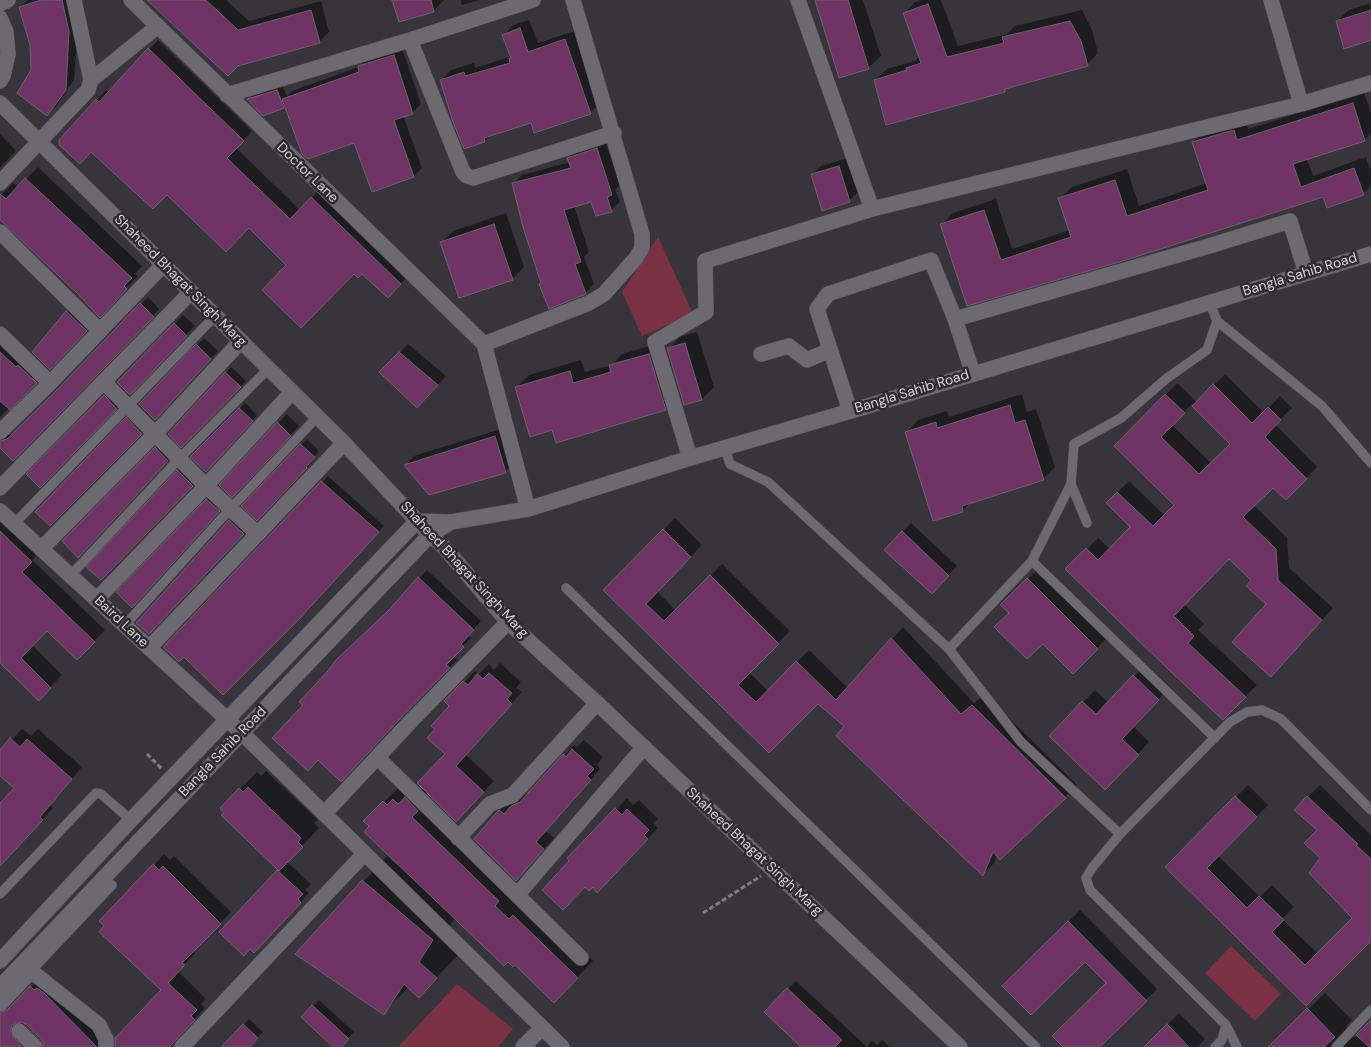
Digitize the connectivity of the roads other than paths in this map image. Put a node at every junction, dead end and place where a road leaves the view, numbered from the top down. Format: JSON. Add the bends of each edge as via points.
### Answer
{"nodes":[{"id":1,"x":8,"y":0,"type":"edge"},
{"id":2,"x":74,"y":0,"type":"edge"},
{"id":3,"x":131,"y":0,"type":"edge"},
{"id":4,"x":534,"y":0,"type":"edge"},
{"id":5,"x":573,"y":0,"type":"edge"},
{"id":6,"x":798,"y":0,"type":"edge"},
{"id":7,"x":1271,"y":0,"type":"edge"},
{"id":8,"x":0,"y":4,"type":"edge"},
{"id":9,"x":0,"y":18,"type":"edge"},
{"id":10,"x":158,"y":26,"type":"junction"},
{"id":11,"x":410,"y":40,"type":"junction"},
{"id":12,"x":91,"y":80,"type":"junction"},
{"id":13,"x":0,"y":81,"type":"edge"},
{"id":14,"x":1371,"y":83,"type":"edge"},
{"id":15,"x":227,"y":95,"type":"junction"},
{"id":16,"x":0,"y":103,"type":"edge"},
{"id":17,"x":1301,"y":104,"type":"junction"},
{"id":18,"x":614,"y":133,"type":"junction"},
{"id":19,"x":38,"y":141,"type":"junction"},
{"id":20,"x":0,"y":183,"type":"edge"},
{"id":21,"x":872,"y":209,"type":"junction"},
{"id":22,"x":0,"y":232,"type":"edge"},
{"id":23,"x":1371,"y":254,"type":"edge"},
{"id":24,"x":163,"y":264,"type":"junction"},
{"id":25,"x":1306,"y":274,"type":"junction"},
{"id":26,"x":191,"y":292,"type":"junction"},
{"id":27,"x":1210,"y":303,"type":"junction"},
{"id":28,"x":215,"y":316,"type":"junction"},
{"id":29,"x":955,"y":319,"type":"junction"},
{"id":30,"x":1217,"y":322,"type":"junction"},
{"id":31,"x":100,"y":331,"type":"junction"},
{"id":32,"x":0,"y":334,"type":"edge"},
{"id":33,"x":241,"y":342,"type":"junction"},
{"id":34,"x":484,"y":344,"type":"junction"},
{"id":35,"x":830,"y":350,"type":"junction"},
{"id":36,"x":761,"y":354,"type":"dead end"},
{"id":37,"x":269,"y":368,"type":"junction"},
{"id":38,"x":972,"y":374,"type":"junction"},
{"id":39,"x":104,"y":382,"type":"junction"},
{"id":40,"x":50,"y":383,"type":"junction"},
{"id":41,"x":292,"y":392,"type":"junction"},
{"id":42,"x":127,"y":406,"type":"junction"},
{"id":43,"x":850,"y":411,"type":"junction"},
{"id":44,"x":317,"y":417,"type":"junction"},
{"id":45,"x":0,"y":432,"type":"edge"},
{"id":46,"x":155,"y":434,"type":"junction"},
{"id":47,"x":344,"y":442,"type":"junction"},
{"id":48,"x":724,"y":448,"type":"junction"},
{"id":49,"x":690,"y":458,"type":"junction"},
{"id":50,"x":179,"y":459,"type":"junction"},
{"id":51,"x":1371,"y":463,"type":"edge"},
{"id":52,"x":1071,"y":484,"type":"junction"},
{"id":53,"x":206,"y":486,"type":"junction"},
{"id":54,"x":0,"y":488,"type":"edge"},
{"id":55,"x":231,"y":508,"type":"junction"},
{"id":56,"x":528,"y":509,"type":"junction"},
{"id":57,"x":0,"y":512,"type":"edge"},
{"id":58,"x":417,"y":521,"type":"junction"},
{"id":59,"x":451,"y":522,"type":"junction"},
{"id":60,"x":1087,"y":523,"type":"dead end"},
{"id":61,"x":14,"y":524,"type":"junction"},
{"id":62,"x":258,"y":534,"type":"junction"},
{"id":63,"x":430,"y":535,"type":"junction"},
{"id":64,"x":42,"y":549,"type":"junction"},
{"id":65,"x":1032,"y":561,"type":"junction"},
{"id":66,"x":70,"y":576,"type":"junction"},
{"id":67,"x":566,"y":588,"type":"dead end"},
{"id":68,"x":97,"y":599,"type":"junction"},
{"id":69,"x":508,"y":622,"type":"junction"},
{"id":70,"x":125,"y":625,"type":"junction"},
{"id":71,"x":149,"y":648,"type":"junction"},
{"id":72,"x":950,"y":649,"type":"junction"},
{"id":73,"x":597,"y":702,"type":"junction"},
{"id":74,"x":228,"y":719,"type":"junction"},
{"id":75,"x":242,"y":732,"type":"junction"},
{"id":76,"x":1215,"y":738,"type":"junction"},
{"id":77,"x":644,"y":747,"type":"junction"},
{"id":78,"x":376,"y":757,"type":"junction"},
{"id":79,"x":1371,"y":810,"type":"edge"},
{"id":80,"x":324,"y":814,"type":"junction"},
{"id":81,"x":131,"y":820,"type":"junction"},
{"id":82,"x":1120,"y":834,"type":"junction"},
{"id":83,"x":458,"y":838,"type":"junction"},
{"id":84,"x":364,"y":854,"type":"junction"},
{"id":85,"x":112,"y":885,"type":"dead end"},
{"id":86,"x":0,"y":894,"type":"edge"},
{"id":87,"x":517,"y":895,"type":"junction"},
{"id":88,"x":581,"y":958,"type":"dead end"},
{"id":89,"x":0,"y":961,"type":"edge"},
{"id":90,"x":31,"y":970,"type":"junction"},
{"id":91,"x":0,"y":987,"type":"edge"},
{"id":92,"x":0,"y":1004,"type":"edge"},
{"id":93,"x":1371,"y":1010,"type":"edge"},
{"id":94,"x":1226,"y":1024,"type":"junction"},
{"id":95,"x":542,"y":1028,"type":"junction"},
{"id":96,"x":19,"y":1031,"type":"dead end"},
{"id":97,"x":35,"y":1047,"type":"edge"},
{"id":98,"x":106,"y":1047,"type":"edge"},
{"id":99,"x":182,"y":1047,"type":"edge"},
{"id":100,"x":523,"y":1047,"type":"edge"},
{"id":101,"x":562,"y":1047,"type":"edge"},
{"id":102,"x":960,"y":1047,"type":"edge"},
{"id":103,"x":1036,"y":1047,"type":"edge"},
{"id":104,"x":1215,"y":1047,"type":"edge"},
{"id":105,"x":1236,"y":1047,"type":"edge"},
{"id":106,"x":1336,"y":1047,"type":"edge"}],
"edges":[{"from":1,"to":8,"type":"street"},
{"from":2,"to":12,"type":"street"},
{"from":3,"to":10,"type":"street","name":"Doctor Lane"},
{"from":4,"to":11,"type":"street"},
{"from":5,"to":18,"type":"street"},
{"from":6,"to":21,"type":"street"},
{"from":7,"to":17,"type":"street"},
{"from":9,"to":13,"type":"street","via":[[6,32],[8,54]]},
{"from":10,"to":12,"type":"street"},
{"from":10,"to":15,"type":"street","name":"Doctor Lane"},
{"from":11,"to":15,"type":"street"},
{"from":11,"to":18,"type":"street","via":[[467,176],[473,178]]},
{"from":12,"to":19,"type":"street","via":[[88,90]]},
{"from":14,"to":17,"type":"street"},
{"from":15,"to":34,"type":"street","name":"Doctor Lane"},
{"from":16,"to":19,"type":"street","name":"Shaheed Bhagat Singh Marg"},
{"from":17,"to":21,"type":"street"},
{"from":18,"to":34,"type":"street","via":[[642,234],[642,248],[636,258],[604,294],[589,303]]},
{"from":19,"to":20,"type":"street"},
{"from":19,"to":24,"type":"street","name":"Shaheed Bhagat Singh Marg"},
{"from":21,"to":49,"type":"street","via":[[704,260],[706,312],[655,342]]},
{"from":22,"to":31,"type":"street"},
{"from":23,"to":25,"type":"street","name":"Bangla Sahib Road"},
{"from":24,"to":26,"type":"street","name":"Shaheed Bhagat Singh Marg"},
{"from":24,"to":31,"type":"street"},
{"from":25,"to":27,"type":"street","name":"Bangla Sahib Road"},
{"from":25,"to":29,"type":"street","via":[[1290,221]]},
{"from":26,"to":28,"type":"street","name":"Shaheed Bhagat Singh Marg"},
{"from":26,"to":39,"type":"street"},
{"from":27,"to":30,"type":"lane"},
{"from":27,"to":38,"type":"street","name":"Bangla Sahib Road"},
{"from":28,"to":33,"type":"street","name":"Shaheed Bhagat Singh Marg"},
{"from":28,"to":42,"type":"lane"},
{"from":29,"to":35,"type":"street","via":[[931,260],[828,294],[817,309]]},
{"from":29,"to":38,"type":"street"},
{"from":30,"to":51,"type":"lane","via":[[1322,406]]},
{"from":30,"to":52,"type":"lane","via":[[1207,350],[1167,378],[1121,418],[1074,444]]},
{"from":31,"to":40,"type":"street"},
{"from":32,"to":40,"type":"street"},
{"from":33,"to":37,"type":"street","name":"Shaheed Bhagat Singh Marg"},
{"from":33,"to":46,"type":"street"},
{"from":34,"to":56,"type":"street"},
{"from":35,"to":36,"type":"street","via":[[807,360],[789,346]]},
{"from":35,"to":43,"type":"street"},
{"from":37,"to":41,"type":"street","name":"Shaheed Bhagat Singh Marg"},
{"from":37,"to":50,"type":"lane"},
{"from":38,"to":43,"type":"street","name":"Bangla Sahib Road"},
{"from":39,"to":42,"type":"street"},
{"from":39,"to":54,"type":"street"},
{"from":40,"to":45,"type":"street"},
{"from":41,"to":44,"type":"street","name":"Shaheed Bhagat Singh Marg"},
{"from":41,"to":53,"type":"street"},
{"from":42,"to":46,"type":"street"},
{"from":42,"to":61,"type":"lane"},
{"from":43,"to":48,"type":"street","name":"Bangla Sahib Road"},
{"from":44,"to":47,"type":"street","name":"Shaheed Bhagat Singh Marg"},
{"from":44,"to":55,"type":"lane"},
{"from":46,"to":50,"type":"street"},
{"from":46,"to":64,"type":"street"},
{"from":47,"to":58,"type":"street","name":"Shaheed Bhagat Singh Marg"},
{"from":47,"to":62,"type":"street"},
{"from":48,"to":49,"type":"street","name":"Bangla Sahib Road"},
{"from":48,"to":72,"type":"lane","via":[[730,464],[768,482]]},
{"from":49,"to":56,"type":"street","name":"Bangla Sahib Road"},
{"from":50,"to":53,"type":"street"},
{"from":50,"to":66,"type":"lane"},
{"from":52,"to":60,"type":"lane"},
{"from":52,"to":65,"type":"lane"},
{"from":53,"to":55,"type":"street"},
{"from":53,"to":68,"type":"street"},
{"from":55,"to":62,"type":"street"},
{"from":55,"to":70,"type":"lane"},
{"from":56,"to":59,"type":"street","name":"Bangla Sahib Road"},
{"from":57,"to":61,"type":"street","name":"Baird Lane"},
{"from":58,"to":59,"type":"street","name":"Bangla Sahib Road"},
{"from":58,"to":63,"type":"street","name":"Shaheed Bhagat Singh Marg"},
{"from":58,"to":74,"type":"street","name":"Bangla Sahib Road"},
{"from":59,"to":63,"type":"street","name":"Bangla Sahib Road"},
{"from":61,"to":64,"type":"street","name":"Baird Lane"},
{"from":62,"to":71,"type":"street"},
{"from":63,"to":69,"type":"street","name":"Shaheed Bhagat Singh Marg"},
{"from":63,"to":75,"type":"street","name":"Bangla Sahib Road"},
{"from":64,"to":66,"type":"street","name":"Baird Lane"},
{"from":65,"to":72,"type":"lane"},
{"from":65,"to":76,"type":"lane"},
{"from":66,"to":68,"type":"street","name":"Baird Lane"},
{"from":67,"to":103,"type":"lane"},
{"from":68,"to":70,"type":"street","name":"Baird Lane"},
{"from":69,"to":73,"type":"street","name":"Shaheed Bhagat Singh Marg"},
{"from":69,"to":78,"type":"street"},
{"from":70,"to":71,"type":"street","name":"Baird Lane"},
{"from":71,"to":74,"type":"street","name":"Baird Lane"},
{"from":72,"to":82,"type":"lane","via":[[1021,742]]},
{"from":73,"to":77,"type":"street","name":"Shaheed Bhagat Singh Marg"},
{"from":73,"to":83,"type":"street","via":[[512,796],[490,804]]},
{"from":74,"to":75,"type":"street","name":"Baird Lane"},
{"from":74,"to":81,"type":"street","name":"Bangla Sahib Road"},
{"from":75,"to":80,"type":"street","name":"Baird Lane"},
{"from":75,"to":91,"type":"street","name":"Bangla Sahib Road"},
{"from":76,"to":79,"type":"lane","via":[[1230,722],[1247,712],[1262,710],[1281,719]]},
{"from":76,"to":82,"type":"lane"},
{"from":77,"to":87,"type":"street"},
{"from":77,"to":102,"type":"street","name":"Shaheed Bhagat Singh Marg"},
{"from":78,"to":80,"type":"street"},
{"from":78,"to":83,"type":"street"},
{"from":80,"to":84,"type":"street","name":"Baird Lane"},
{"from":81,"to":86,"type":"lane","via":[[96,793]]},
{"from":81,"to":89,"type":"street","name":"Bangla Sahib Road"},
{"from":82,"to":94,"type":"lane","via":[[1086,878],[1090,890]]},
{"from":83,"to":87,"type":"street"},
{"from":84,"to":95,"type":"street","name":"Baird Lane"},
{"from":84,"to":99,"type":"street"},
{"from":85,"to":90,"type":"lane"},
{"from":87,"to":88,"type":"street"},
{"from":90,"to":92,"type":"street"},
{"from":90,"to":98,"type":"street","via":[[99,1025]]},
{"from":93,"to":106,"type":"lane"},
{"from":94,"to":104,"type":"lane","via":[[1222,1040]]},
{"from":94,"to":105,"type":"lane"},
{"from":95,"to":100,"type":"street"},
{"from":95,"to":101,"type":"street","name":"Baird Lane"},
{"from":96,"to":97,"type":"street"}]}
